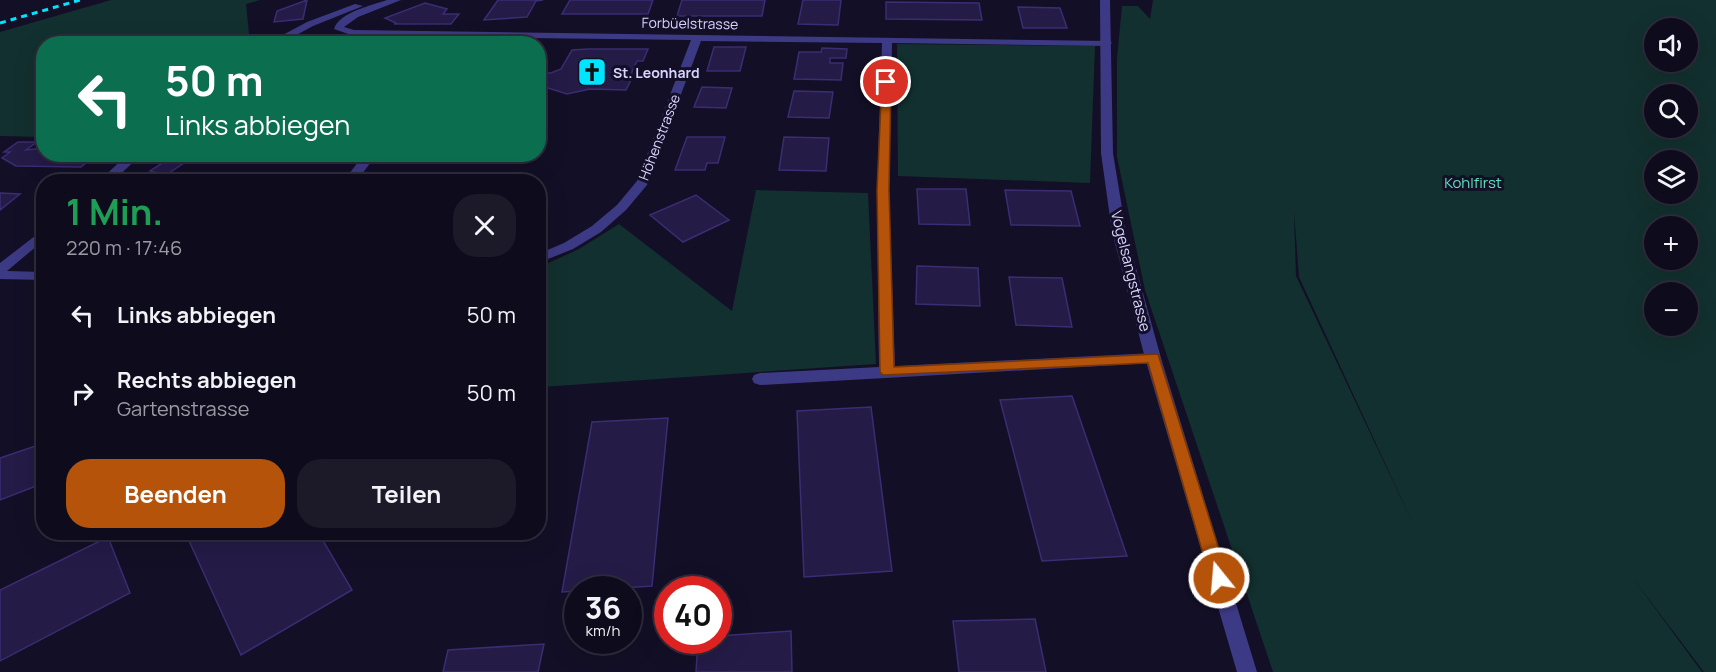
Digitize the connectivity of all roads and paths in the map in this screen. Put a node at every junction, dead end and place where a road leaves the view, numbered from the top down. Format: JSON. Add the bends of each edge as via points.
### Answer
{"nodes":[{"id":1,"x":378,"y":0,"type":"edge"},
{"id":2,"x":396,"y":0,"type":"edge"},
{"id":3,"x":1104,"y":0,"type":"edge"},
{"id":4,"x":469,"y":34,"type":"joint"},
{"id":5,"x":287,"y":36,"type":"edge"},
{"id":6,"x":697,"y":37,"type":"junction"},
{"id":7,"x":887,"y":40,"type":"junction"},
{"id":8,"x":1107,"y":43,"type":"junction"},
{"id":9,"x":127,"y":162,"type":"edge"},
{"id":10,"x":365,"y":162,"type":"edge"},
{"id":11,"x":114,"y":174,"type":"edge"},
{"id":12,"x":355,"y":174,"type":"edge"},
{"id":13,"x":36,"y":240,"type":"edge"},
{"id":14,"x":546,"y":257,"type":"edge"},
{"id":15,"x":0,"y":273,"type":"edge"},
{"id":16,"x":36,"y":275,"type":"edge"},
{"id":17,"x":1153,"y":358,"type":"junction"},
{"id":18,"x":888,"y":372,"type":"junction"},
{"id":19,"x":760,"y":379,"type":"dead end"},
{"id":20,"x":1247,"y":672,"type":"edge"}],
"edges":[{"from":1,"to":5,"type":"street"},
{"from":2,"to":4,"type":"street","name":"Forbüelstrasse","via":[[355,15],[339,29],[354,33]]},
{"from":3,"to":8,"type":"street","name":"Vogelsangstrasse"},
{"from":4,"to":6,"type":"street","name":"Forbüelstrasse"},
{"from":6,"to":7,"type":"street","name":"Forbüelstrasse"},
{"from":6,"to":14,"type":"street","name":"Höhenstrasse","via":[[643,183],[628,203],[600,227]]},
{"from":7,"to":8,"type":"street","name":"Forbüelstrasse"},
{"from":7,"to":18,"type":"street","via":[[883,190]]},
{"from":8,"to":17,"type":"street","name":"Vogelsangstrasse","via":[[1107,153],[1119,232]]},
{"from":9,"to":11,"type":"street"},
{"from":10,"to":12,"type":"street"},
{"from":13,"to":15,"type":"street"},
{"from":15,"to":16,"type":"street"},
{"from":17,"to":18,"type":"street"},
{"from":17,"to":20,"type":"street","name":"Vogelsangstrasse"},
{"from":18,"to":19,"type":"street"}]}
